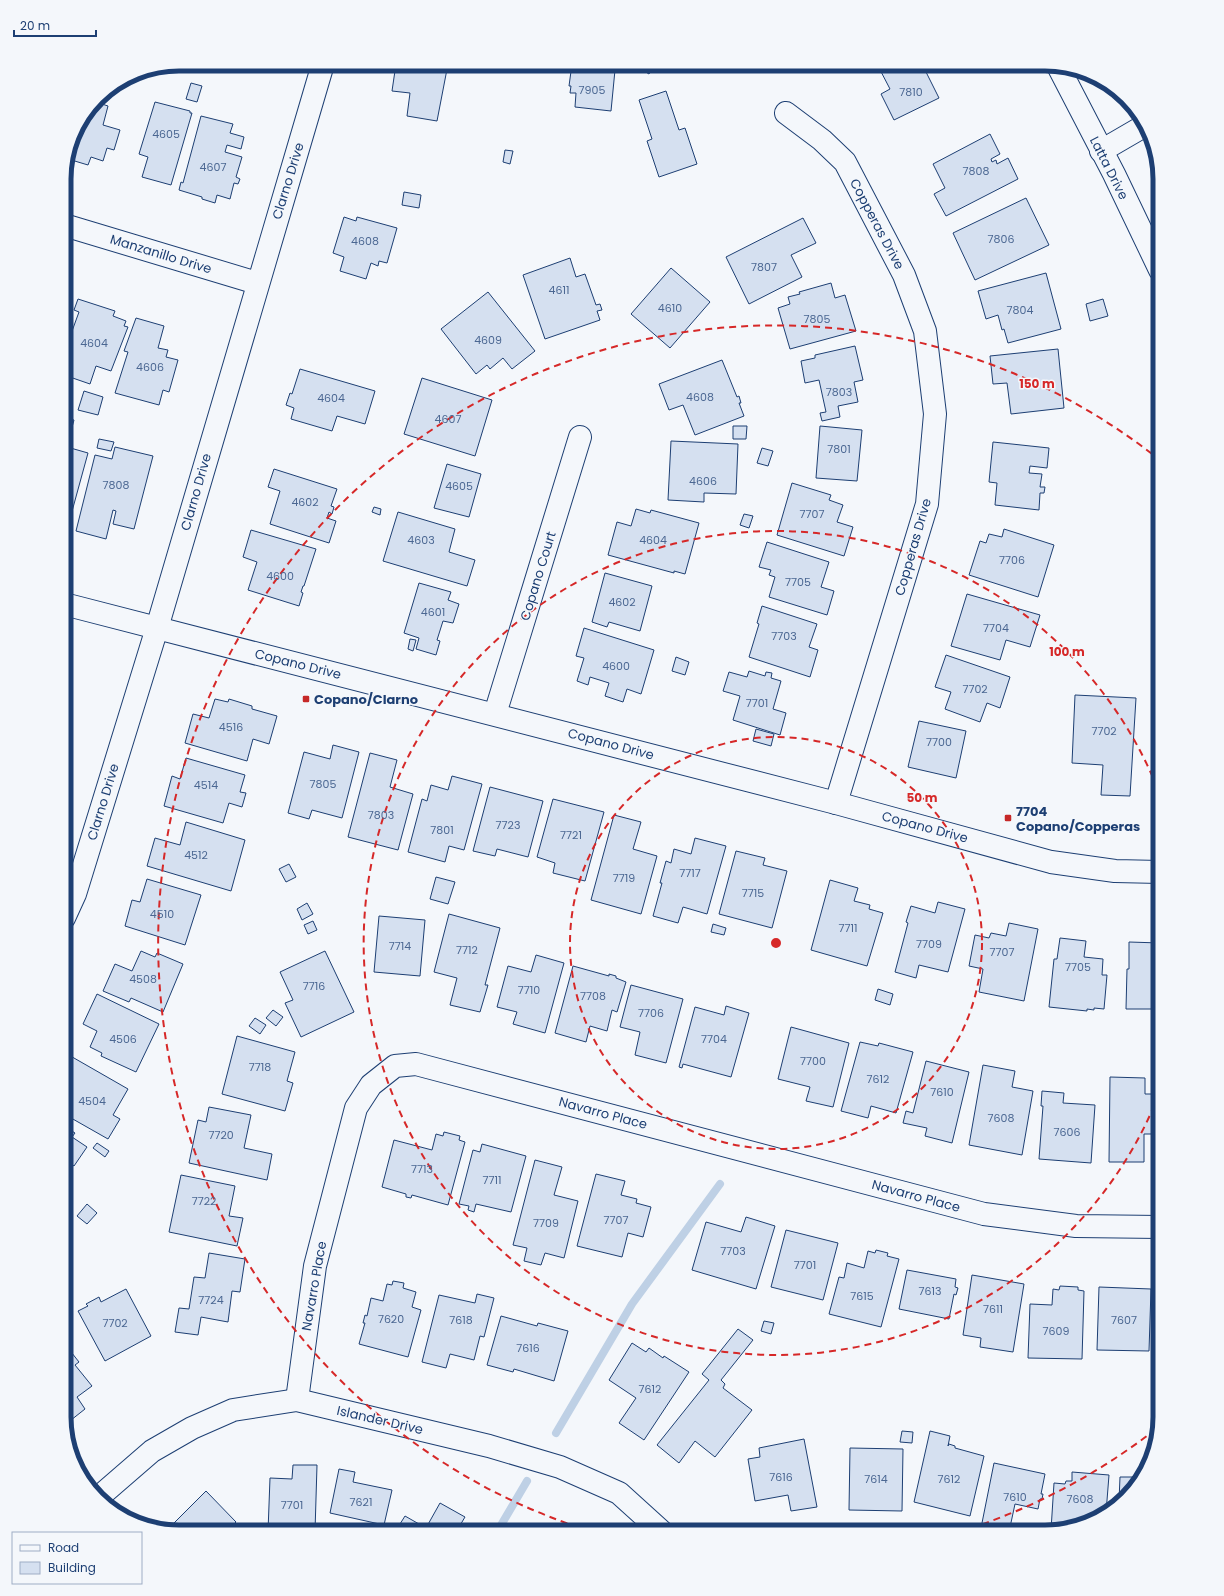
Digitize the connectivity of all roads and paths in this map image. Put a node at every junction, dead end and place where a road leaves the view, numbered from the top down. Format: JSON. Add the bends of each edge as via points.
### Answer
{"nodes":[{"id":1,"x":321,"y":71,"type":"edge"},
{"id":2,"x":1061,"y":72,"type":"edge"},
{"id":3,"x":786,"y":113,"type":"dead end"},
{"id":4,"x":1140,"y":128,"type":"edge"},
{"id":5,"x":1100,"y":151,"type":"junction"},
{"id":6,"x":71,"y":227,"type":"edge"},
{"id":7,"x":1153,"y":255,"type":"edge"},
{"id":8,"x":257,"y":282,"type":"junction"},
{"id":9,"x":580,"y":437,"type":"dead end"},
{"id":10,"x":71,"y":606,"type":"edge"},
{"id":11,"x":157,"y":628,"type":"junction"},
{"id":12,"x":495,"y":714,"type":"junction"},
{"id":13,"x":836,"y":802,"type":"junction"},
{"id":14,"x":1153,"y":872,"type":"edge"},
{"id":15,"x":71,"y":903,"type":"edge"},
{"id":16,"x":1153,"y":1228,"type":"edge"},
{"id":17,"x":297,"y":1400,"type":"junction"},
{"id":18,"x":103,"y":1493,"type":"edge"},
{"id":19,"x":654,"y":1525,"type":"edge"}],
"edges":[{"from":1,"to":8,"type":"street","name":"Clarno Drive"},
{"from":2,"to":5,"type":"street","name":"Latta Drive"},
{"from":3,"to":13,"type":"street","name":"Copperas Drive","via":[[822,140],[845,162],[904,275],[925,331],[935,414],[927,504]]},
{"from":4,"to":5,"type":"street"},
{"from":5,"to":7,"type":"street","name":"Latta Drive","via":[[1114,174]]},
{"from":6,"to":8,"type":"street","name":"Manzanillo Drive"},
{"from":8,"to":11,"type":"street","name":"Clarno Drive"},
{"from":9,"to":12,"type":"street","name":"Copano Court"},
{"from":10,"to":11,"type":"street","name":"Copano Drive"},
{"from":11,"to":12,"type":"street","name":"Copano Drive"},
{"from":11,"to":15,"type":"street","name":"Clarno Drive"},
{"from":12,"to":13,"type":"street","name":"Copano Drive"},
{"from":13,"to":14,"type":"street","name":"Copano Drive","via":[[1051,862],[1115,871]]},
{"from":16,"to":17,"type":"street","name":"Navarro Place","via":[[1076,1226],[984,1214],[416,1064],[395,1066],[371,1085],[356,1108],[315,1266]]},
{"from":17,"to":18,"type":"street","name":"Islander Drive","via":[[233,1410],[192,1428],[152,1451]]},
{"from":17,"to":19,"type":"street","name":"Islander Drive","via":[[489,1446],[560,1467],[619,1493]]}]}
